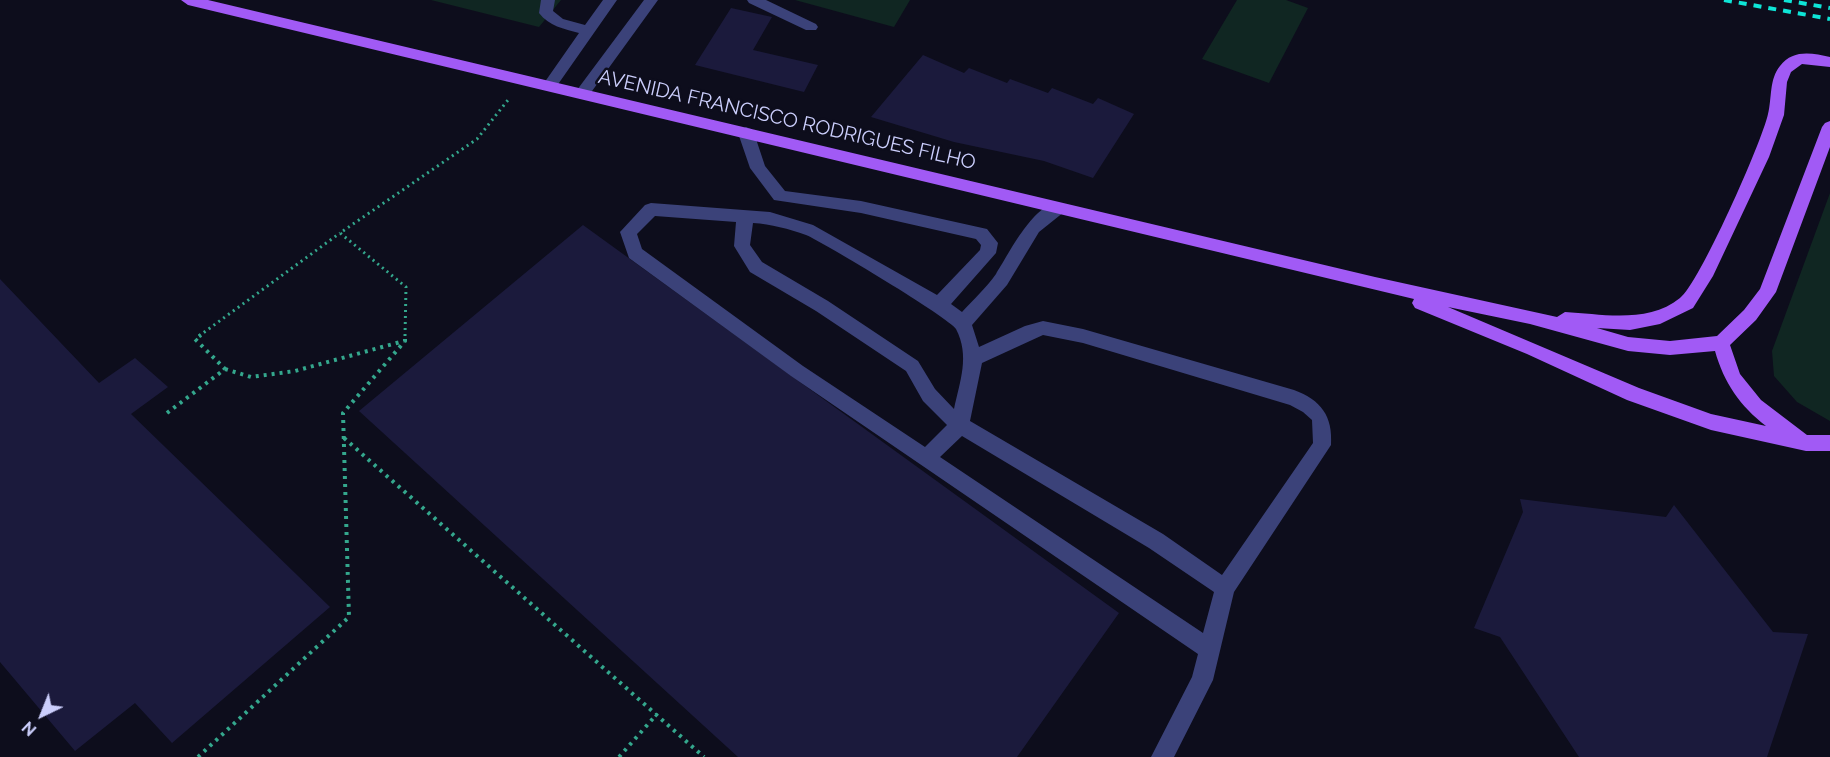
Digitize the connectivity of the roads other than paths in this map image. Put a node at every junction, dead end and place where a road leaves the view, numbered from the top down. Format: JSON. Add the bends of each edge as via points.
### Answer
{"nodes":[{"id":1,"x":188,"y":0,"type":"edge"},
{"id":2,"x":548,"y":0,"type":"edge"},
{"id":3,"x":610,"y":0,"type":"edge"},
{"id":4,"x":651,"y":0,"type":"edge"},
{"id":5,"x":754,"y":0,"type":"edge"},
{"id":6,"x":811,"y":27,"type":"dead end"},
{"id":7,"x":588,"y":31,"type":"junction"},
{"id":8,"x":1830,"y":62,"type":"edge"},
{"id":9,"x":549,"y":86,"type":"junction"},
{"id":10,"x":582,"y":94,"type":"junction"},
{"id":11,"x":1830,"y":127,"type":"edge"},
{"id":12,"x":746,"y":134,"type":"junction"},
{"id":13,"x":1058,"y":208,"type":"junction"},
{"id":14,"x":745,"y":217,"type":"junction"},
{"id":15,"x":1375,"y":284,"type":"junction"},
{"id":16,"x":939,"y":305,"type":"junction"},
{"id":17,"x":1530,"y":317,"type":"junction"},
{"id":18,"x":963,"y":323,"type":"junction"},
{"id":19,"x":1720,"y":344,"type":"junction"},
{"id":20,"x":974,"y":358,"type":"junction"},
{"id":21,"x":960,"y":425,"type":"junction"},
{"id":22,"x":1806,"y":443,"type":"junction"},
{"id":23,"x":1830,"y":443,"type":"edge"},
{"id":24,"x":1830,"y":455,"type":"edge"},
{"id":25,"x":926,"y":458,"type":"junction"},
{"id":26,"x":1225,"y":588,"type":"junction"},
{"id":27,"x":1210,"y":650,"type":"junction"},
{"id":28,"x":1162,"y":757,"type":"edge"}],
"edges":[{"from":1,"to":9,"type":"main road","name":"AVENIDA FRANCISCO RODRIGUES FILHO"},
{"from":2,"to":7,"type":"lane","via":[[546,13],[551,18]]},
{"from":3,"to":7,"type":"lane"},
{"from":4,"to":10,"type":"lane"},
{"from":5,"to":6,"type":"lane"},
{"from":7,"to":9,"type":"lane"},
{"from":8,"to":17,"type":"main road","via":[[1798,59],[1785,69],[1776,115],[1761,157],[1705,276],[1687,303],[1660,317],[1630,323]]},
{"from":9,"to":10,"type":"main road","name":"AVENIDA FRANCISCO RODRIGUES FILHO"},
{"from":10,"to":12,"type":"main road","name":"AVENIDA FRANCISCO RODRIGUES FILHO"},
{"from":11,"to":19,"type":"main road","via":[[1767,292]]},
{"from":12,"to":13,"type":"main road","name":"AVENIDA FRANCISCO RODRIGUES FILHO"},
{"from":12,"to":16,"type":"lane","via":[[758,168],[780,196],[861,207],[981,234],[990,243],[988,253]]},
{"from":13,"to":15,"type":"main road","name":"AVENIDA FRANCISCO RODRIGUES FILHO"},
{"from":13,"to":18,"type":"lane","via":[[1033,227],[1001,280]]},
{"from":14,"to":16,"type":"lane","via":[[770,218],[813,231]]},
{"from":14,"to":21,"type":"lane","via":[[742,246],[756,267],[912,366],[941,410]]},
{"from":14,"to":25,"type":"lane","via":[[651,209],[628,232],[635,253],[657,270]]},
{"from":15,"to":17,"type":"main road","name":"AVENIDA FRANCISCO RODRIGUES FILHO"},
{"from":15,"to":22,"type":"main road","name":"AVENIDA FRANCISCO RODRIGUES FILHO","via":[[1644,398],[1711,422]]},
{"from":16,"to":18,"type":"lane"},
{"from":17,"to":19,"type":"main road","name":"AVENIDA FRANCISCO RODRIGUES FILHO","via":[[1628,344],[1670,348]]},
{"from":18,"to":20,"type":"lane"},
{"from":19,"to":22,"type":"main road","via":[[1744,395]]},
{"from":20,"to":21,"type":"lane"},
{"from":20,"to":26,"type":"lane","via":[[1043,328],[1083,336],[1311,405],[1323,429],[1322,445]]},
{"from":21,"to":25,"type":"lane"},
{"from":21,"to":26,"type":"lane","via":[[1156,541]]},
{"from":22,"to":23,"type":"main road","name":"AVENIDA FRANCISCO RODRIGUES FILHO"},
{"from":22,"to":24,"type":"main road"},
{"from":25,"to":27,"type":"lane"},
{"from":26,"to":27,"type":"lane"},
{"from":27,"to":28,"type":"lane","via":[[1202,680]]}]}
